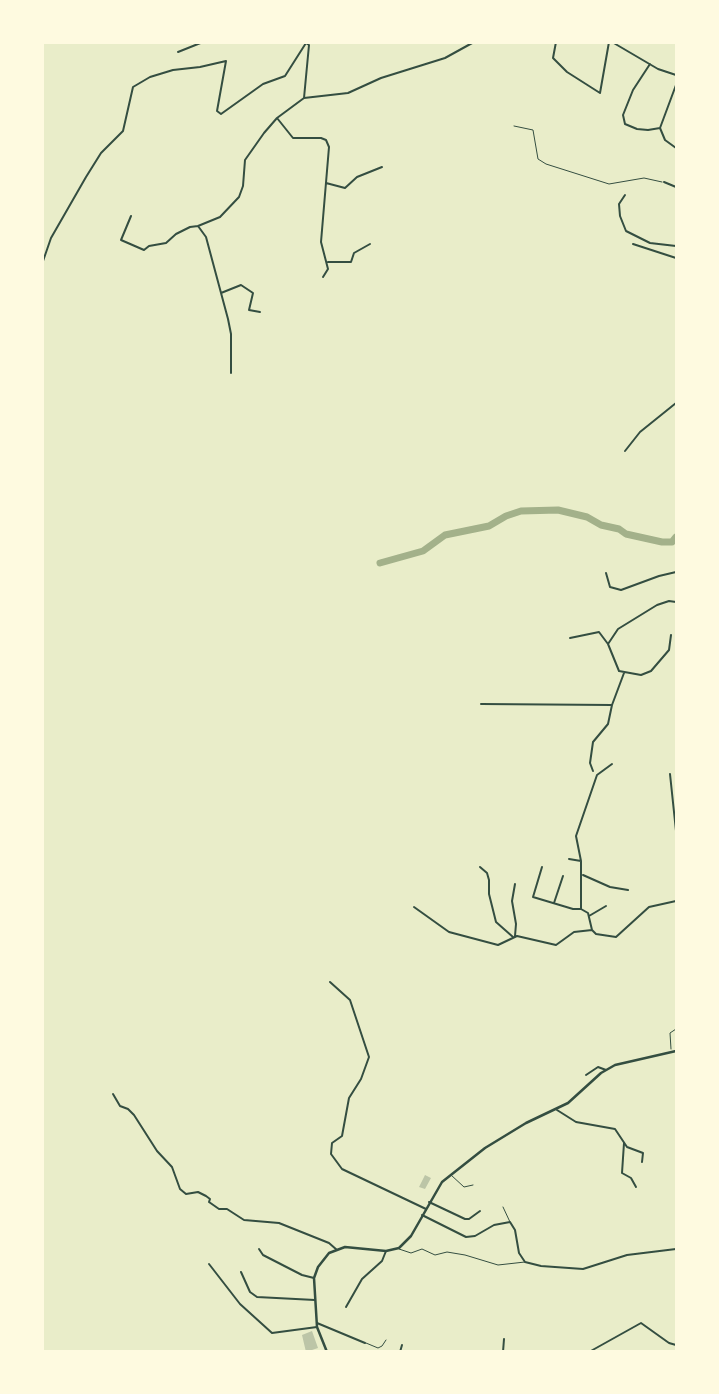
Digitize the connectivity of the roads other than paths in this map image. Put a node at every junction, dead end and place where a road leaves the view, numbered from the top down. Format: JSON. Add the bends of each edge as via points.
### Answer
{"nodes":[{"id":1,"x":203,"y":42,"type":"edge"},
{"id":2,"x":474,"y":42,"type":"edge"},
{"id":3,"x":556,"y":42,"type":"edge"},
{"id":4,"x":609,"y":42,"type":"edge"},
{"id":5,"x":612,"y":42,"type":"edge"},
{"id":6,"x":309,"y":43,"type":"edge"},
{"id":7,"x":178,"y":52,"type":"dead end"},
{"id":8,"x":650,"y":64,"type":"junction"},
{"id":9,"x":676,"y":75,"type":"edge"},
{"id":10,"x":676,"y":85,"type":"edge"},
{"id":11,"x":304,"y":98,"type":"junction"},
{"id":12,"x":278,"y":118,"type":"junction"},
{"id":13,"x":660,"y":128,"type":"junction"},
{"id":14,"x":676,"y":148,"type":"edge"},
{"id":15,"x":382,"y":166,"type":"dead end"},
{"id":16,"x":664,"y":182,"type":"road end"},
{"id":17,"x":326,"y":183,"type":"junction"},
{"id":18,"x":676,"y":188,"type":"edge"},
{"id":19,"x":625,"y":195,"type":"dead end"},
{"id":20,"x":131,"y":216,"type":"dead end"},
{"id":21,"x":198,"y":226,"type":"junction"},
{"id":22,"x":370,"y":244,"type":"dead end"},
{"id":23,"x":633,"y":244,"type":"dead end"},
{"id":24,"x":676,"y":246,"type":"edge"},
{"id":25,"x":676,"y":258,"type":"edge"},
{"id":26,"x":328,"y":262,"type":"junction"},
{"id":27,"x":42,"y":264,"type":"edge"},
{"id":28,"x":323,"y":277,"type":"dead end"},
{"id":29,"x":221,"y":293,"type":"junction"},
{"id":30,"x":260,"y":312,"type":"dead end"},
{"id":31,"x":231,"y":373,"type":"dead end"},
{"id":32,"x":676,"y":403,"type":"edge"},
{"id":33,"x":625,"y":451,"type":"dead end"},
{"id":34,"x":676,"y":572,"type":"edge"},
{"id":35,"x":606,"y":573,"type":"dead end"},
{"id":36,"x":676,"y":602,"type":"edge"},
{"id":37,"x":671,"y":635,"type":"dead end"},
{"id":38,"x":570,"y":638,"type":"dead end"},
{"id":39,"x":608,"y":644,"type":"junction"},
{"id":40,"x":624,"y":673,"type":"junction"},
{"id":41,"x":481,"y":704,"type":"dead end"},
{"id":42,"x":612,"y":705,"type":"junction"},
{"id":43,"x":612,"y":764,"type":"dead end"},
{"id":44,"x":593,"y":771,"type":"dead end"},
{"id":45,"x":670,"y":774,"type":"dead end"},
{"id":46,"x":676,"y":831,"type":"edge"},
{"id":47,"x":569,"y":859,"type":"dead end"},
{"id":48,"x":581,"y":861,"type":"junction"},
{"id":49,"x":542,"y":867,"type":"dead end"},
{"id":50,"x":480,"y":868,"type":"dead end"},
{"id":51,"x":583,"y":875,"type":"junction"},
{"id":52,"x":563,"y":876,"type":"dead end"},
{"id":53,"x":514,"y":884,"type":"dead end"},
{"id":54,"x":628,"y":890,"type":"dead end"},
{"id":55,"x":676,"y":901,"type":"edge"},
{"id":56,"x":554,"y":904,"type":"junction"},
{"id":57,"x":606,"y":906,"type":"dead end"},
{"id":58,"x":414,"y":907,"type":"dead end"},
{"id":59,"x":581,"y":908,"type":"junction"},
{"id":60,"x":589,"y":916,"type":"junction"},
{"id":61,"x":592,"y":930,"type":"junction"},
{"id":62,"x":514,"y":936,"type":"junction"},
{"id":63,"x":330,"y":982,"type":"dead end"},
{"id":64,"x":675,"y":1052,"type":"edge"},
{"id":65,"x":606,"y":1070,"type":"junction"},
{"id":66,"x":586,"y":1076,"type":"dead end"},
{"id":67,"x":113,"y":1094,"type":"dead end"},
{"id":68,"x":557,"y":1110,"type":"junction"},
{"id":69,"x":624,"y":1143,"type":"junction"},
{"id":70,"x":642,"y":1162,"type":"dead end"},
{"id":71,"x":450,"y":1174,"type":"junction"},
{"id":72,"x":473,"y":1185,"type":"dead end"},
{"id":73,"x":636,"y":1187,"type":"dead end"},
{"id":74,"x":429,"y":1202,"type":"junction"},
{"id":75,"x":503,"y":1207,"type":"dead end"},
{"id":76,"x":426,"y":1209,"type":"junction"},
{"id":77,"x":480,"y":1211,"type":"dead end"},
{"id":78,"x":422,"y":1216,"type":"junction"},
{"id":79,"x":510,"y":1222,"type":"junction"},
{"id":80,"x":398,"y":1248,"type":"junction"},
{"id":81,"x":259,"y":1249,"type":"dead end"},
{"id":82,"x":337,"y":1250,"type":"junction"},
{"id":83,"x":386,"y":1251,"type":"junction"},
{"id":84,"x":676,"y":1251,"type":"edge"},
{"id":85,"x":526,"y":1262,"type":"junction"},
{"id":86,"x":209,"y":1264,"type":"dead end"},
{"id":87,"x":241,"y":1272,"type":"dead end"},
{"id":88,"x":314,"y":1278,"type":"junction"},
{"id":89,"x":315,"y":1300,"type":"junction"},
{"id":90,"x":346,"y":1307,"type":"dead end"},
{"id":91,"x":317,"y":1325,"type":"junction"},
{"id":92,"x":504,"y":1339,"type":"dead end"},
{"id":93,"x":386,"y":1340,"type":"dead end"},
{"id":94,"x":366,"y":1343,"type":"joint"},
{"id":95,"x":402,"y":1345,"type":"dead end"},
{"id":96,"x":676,"y":1345,"type":"edge"},
{"id":97,"x":327,"y":1352,"type":"edge"},
{"id":98,"x":400,"y":1352,"type":"edge"},
{"id":99,"x":503,"y":1352,"type":"edge"},
{"id":100,"x":589,"y":1352,"type":"edge"}],
"edges":[{"from":1,"to":7,"type":"street"},
{"from":2,"to":11,"type":"street","via":[[445,58],[348,92]]},
{"from":3,"to":4,"type":"street","via":[[553,58],[567,72],[600,93]]},
{"from":5,"to":8,"type":"street"},
{"from":6,"to":11,"type":"street"},
{"from":6,"to":27,"type":"street","via":[[305,44],[285,76],[263,84],[221,114],[218,113],[226,61],[173,70],[150,77],[133,88],[123,131],[101,153],[86,177],[51,238]]},
{"from":8,"to":9,"type":"street"},
{"from":8,"to":13,"type":"street","via":[[633,90],[623,115],[625,124],[637,129]]},
{"from":10,"to":13,"type":"street"},
{"from":11,"to":12,"type":"street"},
{"from":12,"to":17,"type":"street","via":[[294,138],[326,140],[329,147]]},
{"from":12,"to":21,"type":"street","via":[[245,160],[239,197],[220,217]]},
{"from":13,"to":14,"type":"street","via":[[665,140]]},
{"from":15,"to":17,"type":"street","via":[[357,177],[345,188]]},
{"from":16,"to":18,"type":"street"},
{"from":17,"to":26,"type":"street","via":[[321,242]]},
{"from":19,"to":24,"type":"street","via":[[619,204],[626,231],[650,243]]},
{"from":20,"to":21,"type":"street","via":[[121,240],[144,250],[166,243],[176,234]]},
{"from":21,"to":29,"type":"street","via":[[206,237]]},
{"from":22,"to":26,"type":"street","via":[[354,253],[350,263]]},
{"from":23,"to":25,"type":"street"},
{"from":26,"to":28,"type":"street","via":[[328,270]]},
{"from":29,"to":30,"type":"street","via":[[241,285],[253,293],[249,310]]},
{"from":29,"to":31,"type":"street","via":[[231,334]]},
{"from":32,"to":33,"type":"street","via":[[640,432]]},
{"from":34,"to":35,"type":"street","via":[[621,590],[610,587]]},
{"from":36,"to":39,"type":"street","via":[[657,605],[618,629]]},
{"from":37,"to":40,"type":"street","via":[[669,650],[651,671],[641,675]]},
{"from":38,"to":39,"type":"street","via":[[597,631]]},
{"from":39,"to":40,"type":"street","via":[[616,667]]},
{"from":40,"to":42,"type":"street"},
{"from":41,"to":42,"type":"street"},
{"from":42,"to":44,"type":"street","via":[[608,724],[593,742],[590,763]]},
{"from":43,"to":48,"type":"street","via":[[597,775],[576,836]]},
{"from":45,"to":46,"type":"street"},
{"from":47,"to":48,"type":"street"},
{"from":48,"to":51,"type":"street"},
{"from":49,"to":56,"type":"street","via":[[532,896]]},
{"from":50,"to":62,"type":"street","via":[[487,873],[496,922]]},
{"from":51,"to":54,"type":"street","via":[[610,887]]},
{"from":51,"to":59,"type":"street"},
{"from":52,"to":56,"type":"street"},
{"from":53,"to":62,"type":"street"},
{"from":55,"to":61,"type":"street","via":[[649,907],[616,937],[596,934]]},
{"from":56,"to":59,"type":"street"},
{"from":57,"to":60,"type":"street"},
{"from":58,"to":62,"type":"street","via":[[450,932],[498,945]]},
{"from":59,"to":60,"type":"street"},
{"from":60,"to":61,"type":"street"},
{"from":61,"to":62,"type":"street","via":[[574,932],[551,946]]},
{"from":63,"to":76,"type":"street","via":[[350,1000],[369,1057],[349,1098],[342,1136],[332,1143],[331,1154],[342,1170]]},
{"from":64,"to":65,"type":"street","via":[[631,1060]]},
{"from":65,"to":66,"type":"street","via":[[598,1067]]},
{"from":65,"to":68,"type":"street"},
{"from":67,"to":82,"type":"street","via":[[120,1106],[134,1115],[157,1151],[172,1167],[180,1189],[186,1194],[198,1192],[219,1209],[227,1209],[244,1220],[279,1223],[330,1243]]},
{"from":68,"to":69,"type":"street","via":[[576,1122],[615,1128]]},
{"from":68,"to":71,"type":"street","via":[[526,1123]]},
{"from":69,"to":70,"type":"street","via":[[643,1153]]},
{"from":69,"to":73,"type":"street","via":[[622,1173],[631,1178]]},
{"from":71,"to":72,"type":"lane","via":[[464,1187]]},
{"from":71,"to":74,"type":"street"},
{"from":74,"to":76,"type":"street"},
{"from":74,"to":77,"type":"street","via":[[464,1219]]},
{"from":75,"to":79,"type":"lane"},
{"from":76,"to":78,"type":"street"},
{"from":78,"to":79,"type":"street","via":[[466,1237]]},
{"from":78,"to":80,"type":"street","via":[[411,1236]]},
{"from":79,"to":85,"type":"street","via":[[515,1230],[519,1253]]},
{"from":80,"to":83,"type":"street"},
{"from":80,"to":85,"type":"lane","via":[[411,1253],[422,1249],[435,1254],[456,1254],[498,1266]]},
{"from":81,"to":88,"type":"street","via":[[263,1255]]},
{"from":82,"to":83,"type":"street","via":[[356,1246]]},
{"from":82,"to":88,"type":"street","via":[[322,1260]]},
{"from":83,"to":90,"type":"street","via":[[382,1261],[362,1278]]},
{"from":84,"to":85,"type":"street","via":[[627,1255],[583,1269]]},
{"from":86,"to":91,"type":"street","via":[[240,1304],[272,1333]]},
{"from":87,"to":89,"type":"street","via":[[250,1292],[257,1297]]},
{"from":88,"to":89,"type":"street"},
{"from":89,"to":91,"type":"street"},
{"from":91,"to":94,"type":"street"},
{"from":91,"to":97,"type":"street"},
{"from":92,"to":99,"type":"street"},
{"from":93,"to":94,"type":"lane","via":[[378,1348]]},
{"from":95,"to":98,"type":"street"},
{"from":96,"to":100,"type":"street","via":[[641,1323]]}]}
